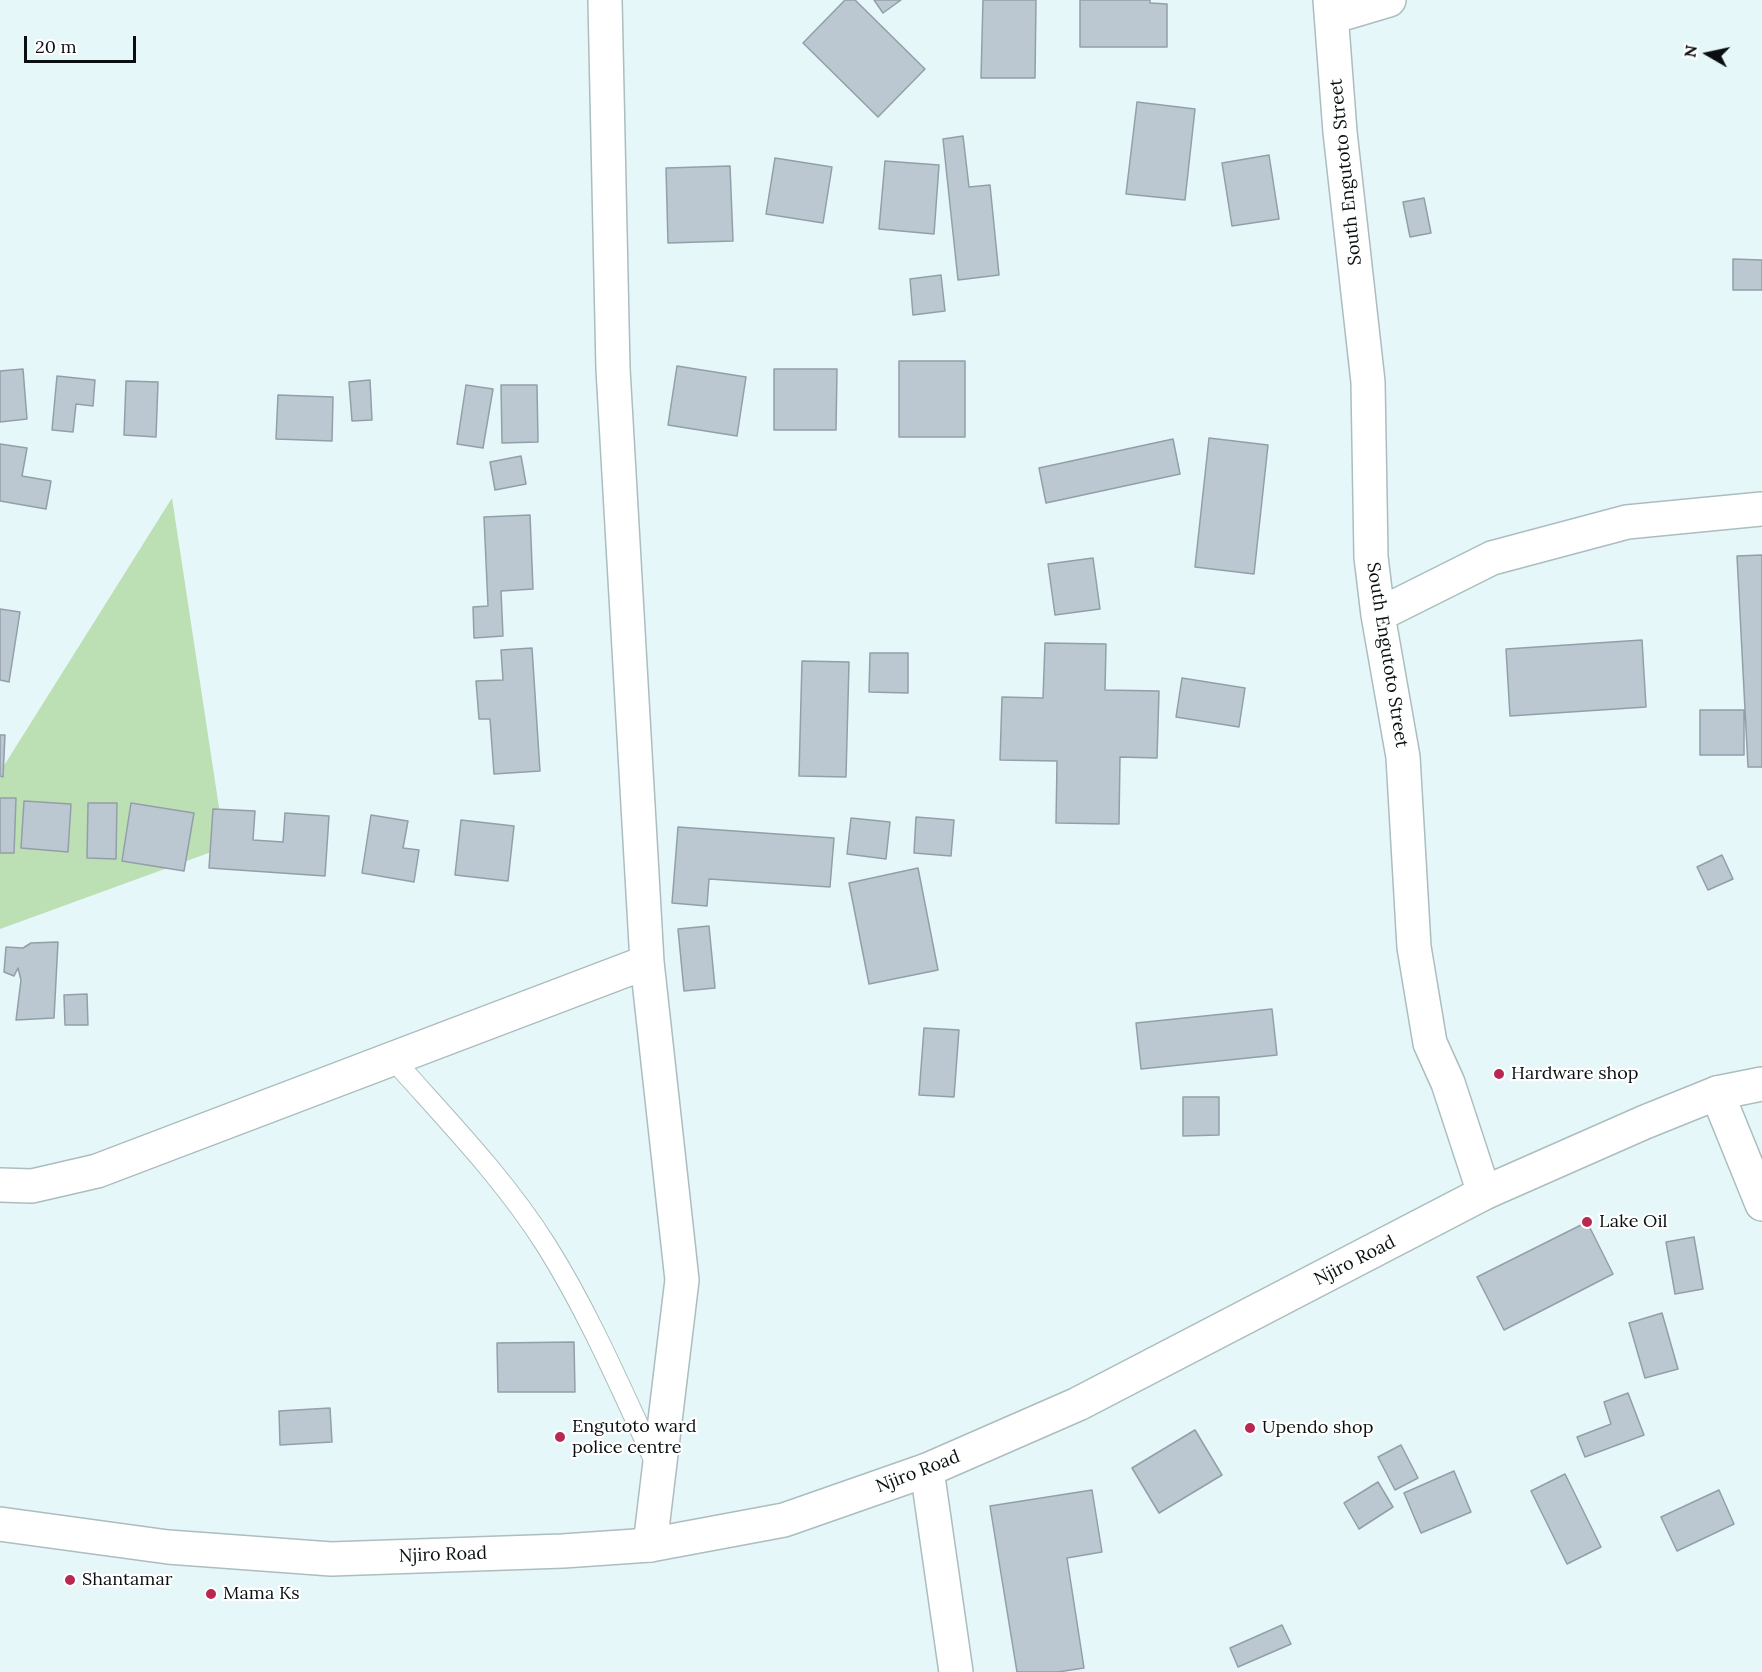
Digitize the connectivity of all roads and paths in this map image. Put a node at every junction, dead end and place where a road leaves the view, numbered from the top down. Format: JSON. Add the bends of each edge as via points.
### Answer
{"nodes":[{"id":1,"x":605,"y":0,"type":"edge"},
{"id":2,"x":1389,"y":0,"type":"edge"},
{"id":3,"x":1331,"y":8,"type":"edge"},
{"id":4,"x":1762,"y":509,"type":"edge"},
{"id":5,"x":1378,"y":615,"type":"junction"},
{"id":6,"x":647,"y":962,"type":"junction"},
{"id":7,"x":392,"y":1058,"type":"junction"},
{"id":8,"x":1762,"y":1084,"type":"edge"},
{"id":9,"x":1718,"y":1093,"type":"junction"},
{"id":10,"x":0,"y":1185,"type":"edge"},
{"id":11,"x":1484,"y":1193,"type":"junction"},
{"id":12,"x":1762,"y":1204,"type":"edge"},
{"id":13,"x":658,"y":1468,"type":"junction"},
{"id":14,"x":927,"y":1470,"type":"junction"},
{"id":15,"x":0,"y":1524,"type":"edge"},
{"id":16,"x":650,"y":1545,"type":"junction"},
{"id":17,"x":956,"y":1672,"type":"edge"}],
"edges":[{"from":1,"to":6,"type":"street","via":[[612,369]]},
{"from":2,"to":3,"type":"street"},
{"from":3,"to":5,"type":"street","name":"South Engutoto Street","via":[[1340,132],[1368,382],[1371,557]]},
{"from":4,"to":5,"type":"street","via":[[1627,522],[1492,558]]},
{"from":5,"to":11,"type":"street","name":"South Engutoto Street","via":[[1403,757],[1414,947],[1422,1008],[1430,1043],[1448,1083]]},
{"from":6,"to":7,"type":"street"},
{"from":6,"to":13,"type":"street","via":[[682,1280]]},
{"from":7,"to":10,"type":"street","via":[[97,1171],[32,1186]]},
{"from":7,"to":13,"type":"lane","via":[[501,1182],[546,1245],[583,1310]]},
{"from":8,"to":9,"type":"street","name":"Njiro Road"},
{"from":9,"to":11,"type":"street","name":"Njiro Road"},
{"from":9,"to":12,"type":"street"},
{"from":11,"to":14,"type":"street","name":"Njiro Road","via":[[1078,1404]]},
{"from":13,"to":16,"type":"street"},
{"from":14,"to":16,"type":"street","name":"Njiro Road","via":[[784,1520]]},
{"from":14,"to":17,"type":"street"},
{"from":15,"to":16,"type":"street","name":"Njiro Road","via":[[168,1548],[331,1559]]}]}
